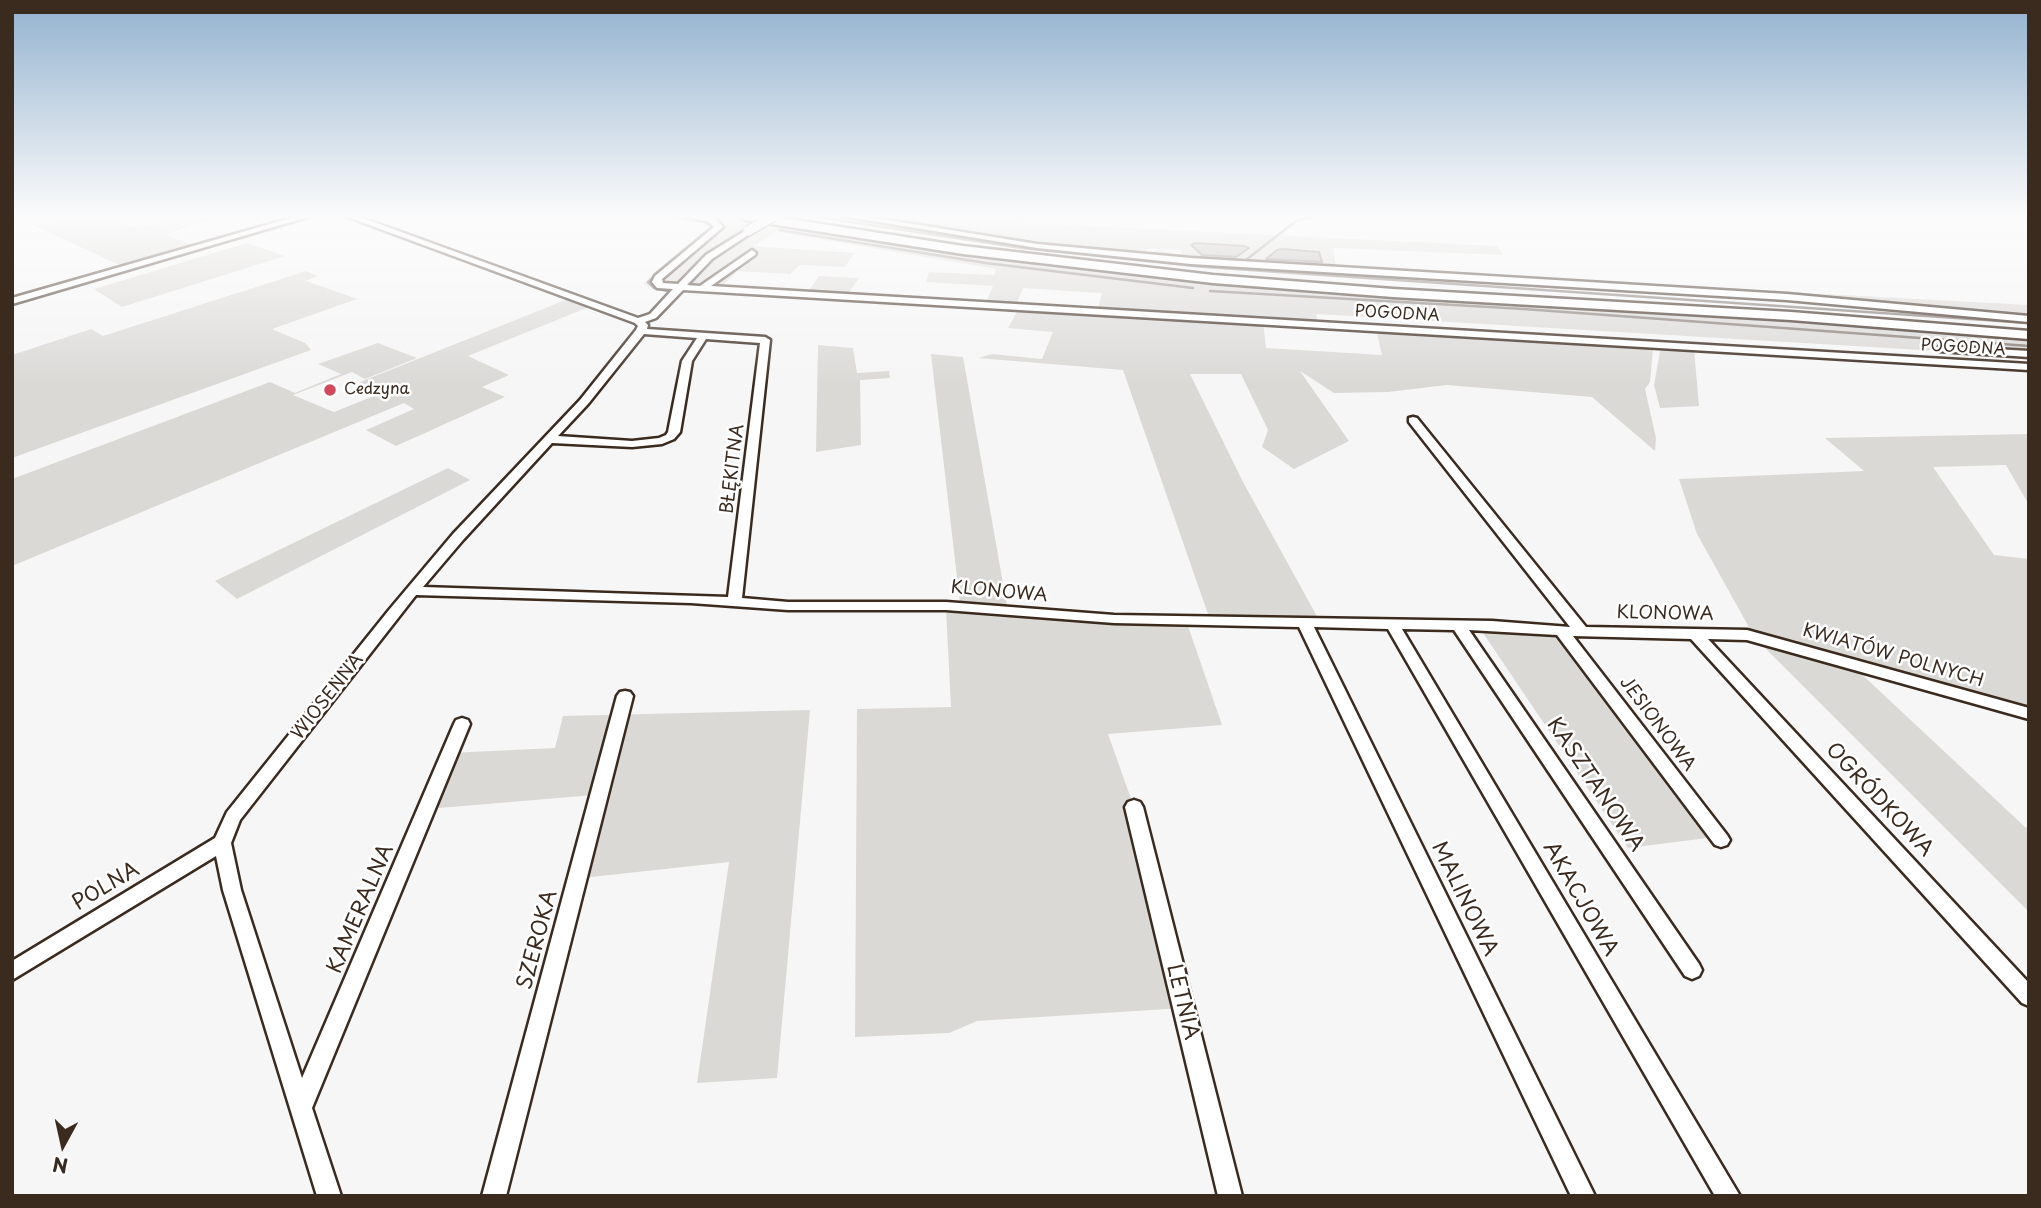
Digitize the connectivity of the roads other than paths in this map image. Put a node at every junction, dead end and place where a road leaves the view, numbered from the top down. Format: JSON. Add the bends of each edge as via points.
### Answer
{"nodes":[{"id":1,"x":111,"y":272,"type":"edge"},
{"id":2,"x":498,"y":272,"type":"edge"},
{"id":3,"x":667,"y":272,"type":"edge"},
{"id":4,"x":695,"y":272,"type":"edge"},
{"id":5,"x":725,"y":272,"type":"edge"},
{"id":6,"x":1154,"y":272,"type":"edge"},
{"id":7,"x":1199,"y":272,"type":"edge"},
{"id":8,"x":1381,"y":272,"type":"edge"},
{"id":9,"x":680,"y":288,"type":"junction"},
{"id":10,"x":701,"y":289,"type":"junction"},
{"id":11,"x":12,"y":301,"type":"edge"},
{"id":12,"x":2029,"y":319,"type":"edge"},
{"id":13,"x":640,"y":326,"type":"junction"},
{"id":14,"x":2029,"y":330,"type":"edge"},
{"id":15,"x":703,"y":335,"type":"junction"},
{"id":16,"x":2029,"y":335,"type":"edge"},
{"id":17,"x":1943,"y":349,"type":"dead end"},
{"id":18,"x":2029,"y":354,"type":"edge"},
{"id":19,"x":2029,"y":367,"type":"edge"},
{"id":20,"x":1413,"y":420,"type":"dead end"},
{"id":21,"x":549,"y":439,"type":"junction"},
{"id":22,"x":413,"y":591,"type":"junction"},
{"id":23,"x":735,"y":601,"type":"junction"},
{"id":24,"x":1304,"y":622,"type":"junction"},
{"id":25,"x":1393,"y":625,"type":"junction"},
{"id":26,"x":1459,"y":626,"type":"junction"},
{"id":27,"x":1562,"y":631,"type":"junction"},
{"id":28,"x":1582,"y":632,"type":"junction"},
{"id":29,"x":1696,"y":635,"type":"junction"},
{"id":30,"x":1747,"y":635,"type":"joint"},
{"id":31,"x":625,"y":696,"type":"dead end"},
{"id":32,"x":2029,"y":714,"type":"edge"},
{"id":33,"x":462,"y":724,"type":"dead end"},
{"id":34,"x":1134,"y":807,"type":"dead end"},
{"id":35,"x":1721,"y":840,"type":"dead end"},
{"id":36,"x":222,"y":843,"type":"junction"},
{"id":37,"x":1692,"y":970,"type":"dead end"},
{"id":38,"x":12,"y":971,"type":"edge"},
{"id":39,"x":2029,"y":996,"type":"edge"},
{"id":40,"x":300,"y":1110,"type":"junction"},
{"id":41,"x":329,"y":1196,"type":"edge"},
{"id":42,"x":494,"y":1196,"type":"edge"},
{"id":43,"x":1230,"y":1196,"type":"edge"},
{"id":44,"x":1583,"y":1196,"type":"edge"},
{"id":45,"x":1728,"y":1196,"type":"edge"}],
"edges":[{"from":1,"to":11,"type":"street"},
{"from":2,"to":13,"type":"street"},
{"from":3,"to":9,"type":"street","via":[[656,282]]},
{"from":4,"to":9,"type":"street","name":"WIOSENNA","bridge":true},
{"from":5,"to":10,"type":"street"},
{"from":6,"to":16,"type":"highway","via":[[1393,293]]},
{"from":7,"to":14,"type":"highway"},
{"from":8,"to":12,"type":"street","via":[[1775,296]]},
{"from":9,"to":10,"type":"street","name":"POGODNA"},
{"from":9,"to":13,"type":"street","name":"WIOSENNA"},
{"from":10,"to":19,"type":"street","name":"POGODNA"},
{"from":13,"to":15,"type":"street"},
{"from":13,"to":21,"type":"street","name":"WIOSENNA"},
{"from":15,"to":21,"type":"street","via":[[687,360],[670,437],[632,444]]},
{"from":15,"to":23,"type":"street","name":"BŁĘKITNA","via":[[765,340]]},
{"from":17,"to":18,"type":"street"},
{"from":20,"to":28,"type":"street"},
{"from":21,"to":22,"type":"street","name":"WIOSENNA"},
{"from":22,"to":23,"type":"street","name":"KLONOWA"},
{"from":22,"to":36,"type":"street","name":"WIOSENNA","via":[[233,817]]},
{"from":23,"to":24,"type":"street","name":"KLONOWA","via":[[788,606],[946,606],[1102,619]]},
{"from":24,"to":25,"type":"street","name":"KLONOWA"},
{"from":24,"to":44,"type":"street","name":"MALINOWA"},
{"from":25,"to":26,"type":"street","name":"KLONOWA"},
{"from":25,"to":45,"type":"street","name":"AKACJOWA"},
{"from":26,"to":27,"type":"street","name":"KLONOWA"},
{"from":26,"to":37,"type":"street","name":"KASZTANOWA"},
{"from":27,"to":28,"type":"street","name":"KLONOWA"},
{"from":27,"to":35,"type":"street","name":"JESIONOWA"},
{"from":28,"to":29,"type":"street","name":"KLONOWA"},
{"from":29,"to":30,"type":"street","name":"KLONOWA"},
{"from":29,"to":39,"type":"street","name":"OGRÓDKOWA"},
{"from":30,"to":32,"type":"street","name":"KWIATÓW POLNYCH"},
{"from":31,"to":42,"type":"street","name":"SZEROKA"},
{"from":33,"to":40,"type":"street","name":"KAMERALNA"},
{"from":34,"to":43,"type":"street","name":"LETNIA"},
{"from":36,"to":38,"type":"street","name":"POLNA"},
{"from":36,"to":40,"type":"street","via":[[232,890]]},
{"from":40,"to":41,"type":"street"}]}
